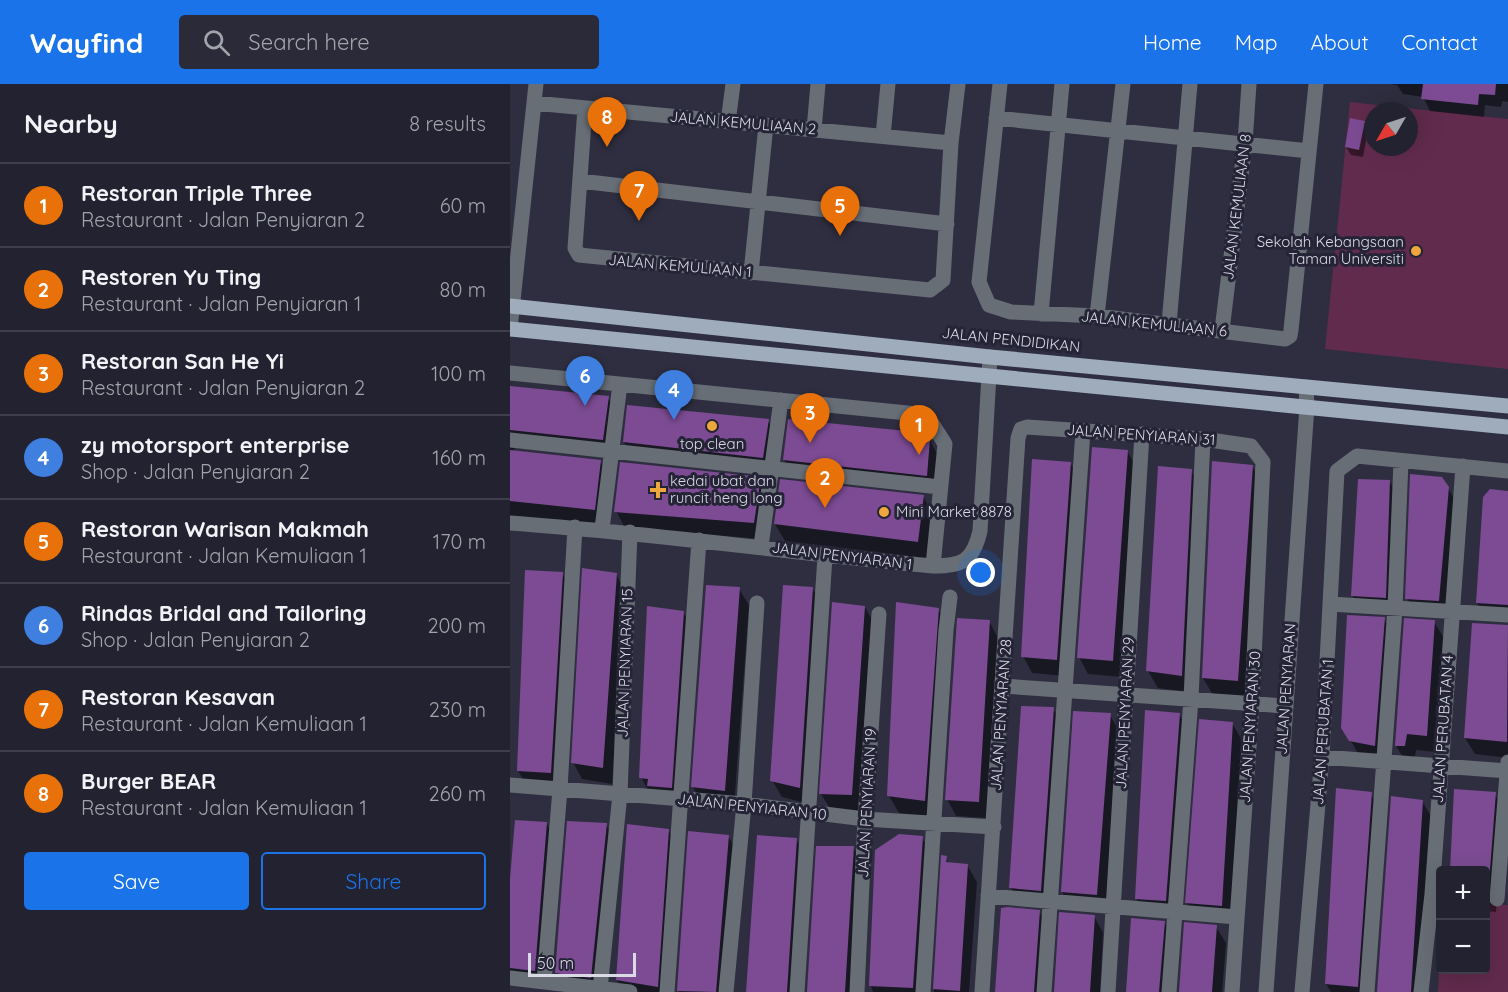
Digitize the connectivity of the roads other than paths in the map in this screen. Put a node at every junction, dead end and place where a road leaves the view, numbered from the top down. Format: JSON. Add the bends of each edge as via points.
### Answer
{"nodes":[{"id":1,"x":536,"y":84,"type":"edge"},
{"id":2,"x":733,"y":84,"type":"edge"},
{"id":3,"x":818,"y":84,"type":"edge"},
{"id":4,"x":888,"y":84,"type":"edge"},
{"id":5,"x":958,"y":84,"type":"edge"},
{"id":6,"x":999,"y":84,"type":"edge"},
{"id":7,"x":1062,"y":84,"type":"edge"},
{"id":8,"x":1123,"y":84,"type":"edge"},
{"id":9,"x":1190,"y":84,"type":"edge"},
{"id":10,"x":1250,"y":84,"type":"edge"},
{"id":11,"x":1316,"y":84,"type":"edge"},
{"id":12,"x":534,"y":103,"type":"junction"},
{"id":13,"x":585,"y":108,"type":"junction"},
{"id":14,"x":996,"y":118,"type":"junction"},
{"id":15,"x":728,"y":122,"type":"junction"},
{"id":16,"x":766,"y":125,"type":"junction"},
{"id":17,"x":1058,"y":125,"type":"junction"},
{"id":18,"x":814,"y":130,"type":"junction"},
{"id":19,"x":1119,"y":132,"type":"junction"},
{"id":20,"x":883,"y":136,"type":"junction"},
{"id":21,"x":1185,"y":138,"type":"junction"},
{"id":22,"x":951,"y":143,"type":"junction"},
{"id":23,"x":1245,"y":144,"type":"junction"},
{"id":24,"x":1309,"y":152,"type":"junction"},
{"id":25,"x":580,"y":181,"type":"junction"},
{"id":26,"x":760,"y":203,"type":"junction"},
{"id":27,"x":947,"y":224,"type":"junction"},
{"id":28,"x":751,"y":273,"type":"junction"},
{"id":29,"x":511,"y":306,"type":"edge"},
{"id":30,"x":1041,"y":314,"type":"junction"},
{"id":31,"x":1097,"y":316,"type":"junction"},
{"id":32,"x":1170,"y":324,"type":"junction"},
{"id":33,"x":510,"y":329,"type":"edge"},
{"id":34,"x":1222,"y":330,"type":"junction"},
{"id":35,"x":990,"y":357,"type":"junction"},
{"id":36,"x":510,"y":373,"type":"edge"},
{"id":37,"x":989,"y":377,"type":"junction"},
{"id":38,"x":620,"y":384,"type":"junction"},
{"id":39,"x":1306,"y":387,"type":"junction"},
{"id":40,"x":781,"y":400,"type":"junction"},
{"id":41,"x":1307,"y":406,"type":"junction"},
{"id":42,"x":1508,"y":406,"type":"edge"},
{"id":43,"x":1508,"y":427,"type":"edge"},
{"id":44,"x":1083,"y":431,"type":"junction"},
{"id":45,"x":1142,"y":434,"type":"junction"},
{"id":46,"x":1018,"y":438,"type":"joint"},
{"id":47,"x":1203,"y":439,"type":"junction"},
{"id":48,"x":510,"y":440,"type":"edge"},
{"id":49,"x":611,"y":452,"type":"junction"},
{"id":50,"x":1401,"y":461,"type":"junction"},
{"id":51,"x":1263,"y":462,"type":"joint"},
{"id":52,"x":1463,"y":466,"type":"junction"},
{"id":53,"x":770,"y":468,"type":"junction"},
{"id":54,"x":1508,"y":471,"type":"edge"},
{"id":55,"x":940,"y":487,"type":"junction"},
{"id":56,"x":510,"y":523,"type":"edge"},
{"id":57,"x":575,"y":527,"type":"junction"},
{"id":58,"x":602,"y":529,"type":"junction"},
{"id":59,"x":630,"y":532,"type":"junction"},
{"id":60,"x":699,"y":540,"type":"junction"},
{"id":61,"x":761,"y":546,"type":"junction"},
{"id":62,"x":825,"y":556,"type":"junction"},
{"id":63,"x":933,"y":566,"type":"junction"},
{"id":64,"x":950,"y":597,"type":"dead end"},
{"id":65,"x":757,"y":603,"type":"dead end"},
{"id":66,"x":1330,"y":604,"type":"junction"},
{"id":67,"x":1395,"y":608,"type":"junction"},
{"id":68,"x":1452,"y":611,"type":"junction"},
{"id":69,"x":879,"y":614,"type":"dead end"},
{"id":70,"x":1508,"y":615,"type":"edge"},
{"id":71,"x":1003,"y":686,"type":"junction"},
{"id":72,"x":1065,"y":690,"type":"junction"},
{"id":73,"x":1126,"y":694,"type":"junction"},
{"id":74,"x":1191,"y":699,"type":"junction"},
{"id":75,"x":1252,"y":703,"type":"junction"},
{"id":76,"x":1285,"y":706,"type":"junction"},
{"id":77,"x":1322,"y":757,"type":"junction"},
{"id":78,"x":1382,"y":761,"type":"junction"},
{"id":79,"x":1440,"y":766,"type":"junction"},
{"id":80,"x":1508,"y":768,"type":"edge"},
{"id":81,"x":510,"y":785,"type":"edge"},
{"id":82,"x":560,"y":789,"type":"junction"},
{"id":83,"x":620,"y":794,"type":"junction"},
{"id":84,"x":682,"y":799,"type":"junction"},
{"id":85,"x":744,"y":804,"type":"junction"},
{"id":86,"x":807,"y":812,"type":"junction"},
{"id":87,"x":865,"y":819,"type":"junction"},
{"id":88,"x":936,"y":824,"type":"junction"},
{"id":89,"x":994,"y":826,"type":"junction"},
{"id":90,"x":1437,"y":866,"type":"edge"},
{"id":91,"x":1436,"y":894,"type":"edge"},
{"id":92,"x":988,"y":896,"type":"junction"},
{"id":93,"x":1497,"y":899,"type":"edge"},
{"id":94,"x":1051,"y":901,"type":"junction"},
{"id":95,"x":1113,"y":907,"type":"junction"},
{"id":96,"x":1175,"y":912,"type":"junction"},
{"id":97,"x":1237,"y":917,"type":"junction"},
{"id":98,"x":510,"y":978,"type":"edge"},
{"id":99,"x":544,"y":982,"type":"junction"},
{"id":100,"x":600,"y":988,"type":"junction"},
{"id":101,"x":630,"y":992,"type":"edge"},
{"id":102,"x":667,"y":992,"type":"edge"},
{"id":103,"x":726,"y":992,"type":"edge"},
{"id":104,"x":797,"y":992,"type":"edge"},
{"id":105,"x":857,"y":992,"type":"edge"},
{"id":106,"x":923,"y":992,"type":"edge"},
{"id":107,"x":982,"y":992,"type":"edge"},
{"id":108,"x":1044,"y":992,"type":"edge"},
{"id":109,"x":1108,"y":992,"type":"edge"},
{"id":110,"x":1169,"y":992,"type":"edge"},
{"id":111,"x":1232,"y":992,"type":"edge"},
{"id":112,"x":1266,"y":992,"type":"edge"},
{"id":113,"x":1302,"y":992,"type":"edge"},
{"id":114,"x":1367,"y":992,"type":"edge"},
{"id":115,"x":1421,"y":992,"type":"edge"}],
"edges":[{"from":1,"to":12,"type":"street"},
{"from":2,"to":15,"type":"street"},
{"from":3,"to":18,"type":"street"},
{"from":4,"to":20,"type":"street"},
{"from":5,"to":22,"type":"street"},
{"from":6,"to":14,"type":"street","name":"JALAN KEMULIAAN 6"},
{"from":7,"to":17,"type":"street"},
{"from":8,"to":19,"type":"street"},
{"from":9,"to":21,"type":"street"},
{"from":10,"to":23,"type":"street","name":"JALAN KEMULIAAN 8"},
{"from":11,"to":24,"type":"street","name":"JALAN KEMULIAAN 6"},
{"from":12,"to":13,"type":"street","name":"JALAN KEMULIAAN 2"},
{"from":12,"to":29,"type":"street"},
{"from":13,"to":15,"type":"street","name":"JALAN KEMULIAAN 2"},
{"from":13,"to":25,"type":"street","name":"JALAN KEMULIAAN 1"},
{"from":14,"to":17,"type":"street"},
{"from":14,"to":30,"type":"street","name":"JALAN KEMULIAAN 6","via":[[979,282],[989,305],[1011,312]]},
{"from":15,"to":16,"type":"street","name":"JALAN KEMULIAAN 2"},
{"from":16,"to":18,"type":"street","name":"JALAN KEMULIAAN 2"},
{"from":16,"to":26,"type":"street"},
{"from":17,"to":19,"type":"street"},
{"from":17,"to":30,"type":"street"},
{"from":18,"to":20,"type":"street","name":"JALAN KEMULIAAN 2"},
{"from":19,"to":21,"type":"street"},
{"from":19,"to":31,"type":"street"},
{"from":20,"to":22,"type":"street","name":"JALAN KEMULIAAN 2"},
{"from":21,"to":23,"type":"street"},
{"from":21,"to":32,"type":"street"},
{"from":22,"to":27,"type":"street"},
{"from":23,"to":24,"type":"street"},
{"from":23,"to":34,"type":"street","name":"JALAN KEMULIAAN 8"},
{"from":24,"to":34,"type":"street","name":"JALAN KEMULIAAN 6","via":[[1290,336],[1285,339]]},
{"from":25,"to":26,"type":"street"},
{"from":25,"to":28,"type":"street","name":"JALAN KEMULIAAN 1","via":[[575,248],[579,255]]},
{"from":26,"to":27,"type":"street"},
{"from":26,"to":28,"type":"street"},
{"from":27,"to":28,"type":"street","name":"JALAN KEMULIAAN 1","via":[[943,280],[930,290]]},
{"from":29,"to":33,"type":"street"},
{"from":29,"to":35,"type":"main road","name":"JALAN PENDIDIKAN"},
{"from":30,"to":31,"type":"street","name":"JALAN KEMULIAAN 6"},
{"from":31,"to":32,"type":"street","name":"JALAN KEMULIAAN 6"},
{"from":32,"to":34,"type":"street","name":"JALAN KEMULIAAN 6"},
{"from":33,"to":37,"type":"main road"},
{"from":35,"to":37,"type":"street","name":"JALAN PENYIARAN 1"},
{"from":35,"to":39,"type":"main road","name":"JALAN PENDIDIKAN"},
{"from":36,"to":38,"type":"street"},
{"from":37,"to":41,"type":"main road"},
{"from":37,"to":63,"type":"street","name":"JALAN PENYIARAN 1","via":[[976,548],[967,560]]},
{"from":38,"to":40,"type":"street"},
{"from":38,"to":49,"type":"street"},
{"from":39,"to":41,"type":"street","name":"JALAN PENYIARAN"},
{"from":39,"to":42,"type":"main road","name":"JALAN PENDIDIKAN"},
{"from":40,"to":53,"type":"street"},
{"from":40,"to":55,"type":"street","via":[[917,414],[933,425],[945,444]]},
{"from":41,"to":43,"type":"main road"},
{"from":41,"to":76,"type":"street","name":"JALAN PENYIARAN"},
{"from":44,"to":45,"type":"street","name":"JALAN PENYIARAN 31"},
{"from":44,"to":46,"type":"street","name":"JALAN PENYIARAN 31","via":[[1027,427],[1021,429]]},
{"from":44,"to":72,"type":"street"},
{"from":45,"to":47,"type":"street","name":"JALAN PENYIARAN 31"},
{"from":45,"to":73,"type":"street","name":"JALAN PENYIARAN 29"},
{"from":46,"to":71,"type":"street","name":"JALAN PENYIARAN 28"},
{"from":47,"to":51,"type":"street","name":"JALAN PENYIARAN 31","via":[[1251,446]]},
{"from":47,"to":74,"type":"street"},
{"from":48,"to":49,"type":"street"},
{"from":49,"to":53,"type":"street"},
{"from":49,"to":58,"type":"street"},
{"from":50,"to":52,"type":"street"},
{"from":50,"to":66,"type":"street","name":"JALAN PERUBATAN 1","via":[[1357,456],[1337,471]]},
{"from":50,"to":67,"type":"street"},
{"from":51,"to":75,"type":"street","name":"JALAN PENYIARAN 30"},
{"from":52,"to":54,"type":"street"},
{"from":52,"to":68,"type":"street","name":"JALAN PERUBATAN 4"},
{"from":53,"to":55,"type":"street"},
{"from":53,"to":61,"type":"street"},
{"from":55,"to":63,"type":"street"},
{"from":56,"to":57,"type":"street","name":"JALAN PENYIARAN 1"},
{"from":57,"to":58,"type":"street","name":"JALAN PENYIARAN 1"},
{"from":57,"to":82,"type":"street"},
{"from":58,"to":59,"type":"street","name":"JALAN PENYIARAN 1"},
{"from":59,"to":60,"type":"street","name":"JALAN PENYIARAN 1"},
{"from":59,"to":83,"type":"street","name":"JALAN PENYIARAN 15"},
{"from":60,"to":61,"type":"street","name":"JALAN PENYIARAN 1"},
{"from":60,"to":84,"type":"street"},
{"from":61,"to":62,"type":"street","name":"JALAN PENYIARAN 1"},
{"from":62,"to":63,"type":"street","name":"JALAN PENYIARAN 1"},
{"from":62,"to":86,"type":"street"},
{"from":64,"to":88,"type":"street"},
{"from":65,"to":85,"type":"street"},
{"from":66,"to":67,"type":"street"},
{"from":66,"to":77,"type":"street","name":"JALAN PERUBATAN 1"},
{"from":67,"to":68,"type":"street"},
{"from":67,"to":78,"type":"street"},
{"from":68,"to":70,"type":"street"},
{"from":68,"to":79,"type":"street","name":"JALAN PERUBATAN 4"},
{"from":69,"to":87,"type":"street","name":"JALAN PENYIARAN 19"},
{"from":71,"to":72,"type":"street"},
{"from":71,"to":89,"type":"street","name":"JALAN PENYIARAN 28"},
{"from":72,"to":73,"type":"street"},
{"from":72,"to":94,"type":"street"},
{"from":73,"to":74,"type":"street"},
{"from":73,"to":95,"type":"street","name":"JALAN PENYIARAN 29"},
{"from":74,"to":75,"type":"street"},
{"from":74,"to":96,"type":"street"},
{"from":75,"to":76,"type":"street"},
{"from":75,"to":97,"type":"street","name":"JALAN PENYIARAN 30"},
{"from":76,"to":112,"type":"street","name":"JALAN PENYIARAN"},
{"from":77,"to":78,"type":"street"},
{"from":77,"to":113,"type":"street","name":"JALAN PERUBATAN 1"},
{"from":78,"to":79,"type":"street"},
{"from":78,"to":114,"type":"street"},
{"from":79,"to":80,"type":"street"},
{"from":79,"to":90,"type":"street","name":"JALAN PERUBATAN 4"},
{"from":80,"to":93,"type":"street"},
{"from":81,"to":82,"type":"street","name":"JALAN PENYIARAN 10"},
{"from":82,"to":83,"type":"street","name":"JALAN PENYIARAN 10"},
{"from":82,"to":99,"type":"street"},
{"from":83,"to":84,"type":"street","name":"JALAN PENYIARAN 10"},
{"from":83,"to":100,"type":"street","name":"JALAN PENYIARAN 15"},
{"from":84,"to":85,"type":"street","name":"JALAN PENYIARAN 10"},
{"from":84,"to":102,"type":"street"},
{"from":85,"to":86,"type":"street","name":"JALAN PENYIARAN 10"},
{"from":85,"to":103,"type":"street"},
{"from":86,"to":87,"type":"street","name":"JALAN PENYIARAN 10"},
{"from":86,"to":104,"type":"street"},
{"from":87,"to":88,"type":"street","name":"JALAN PENYIARAN 10"},
{"from":87,"to":105,"type":"street","name":"JALAN PENYIARAN 19"},
{"from":88,"to":89,"type":"street","name":"JALAN PENYIARAN 10"},
{"from":88,"to":106,"type":"street"},
{"from":89,"to":92,"type":"street","name":"JALAN PENYIARAN 28"},
{"from":91,"to":115,"type":"street","name":"JALAN PERUBATAN 4"},
{"from":92,"to":94,"type":"street"},
{"from":92,"to":107,"type":"street","name":"JALAN PENYIARAN 28"},
{"from":94,"to":95,"type":"street"},
{"from":94,"to":108,"type":"street"},
{"from":95,"to":96,"type":"street"},
{"from":95,"to":109,"type":"street","name":"JALAN PENYIARAN 29"},
{"from":96,"to":97,"type":"street"},
{"from":96,"to":110,"type":"street"},
{"from":97,"to":111,"type":"street","name":"JALAN PENYIARAN 30"},
{"from":98,"to":99,"type":"street"},
{"from":99,"to":100,"type":"street"},
{"from":100,"to":101,"type":"street"}]}
